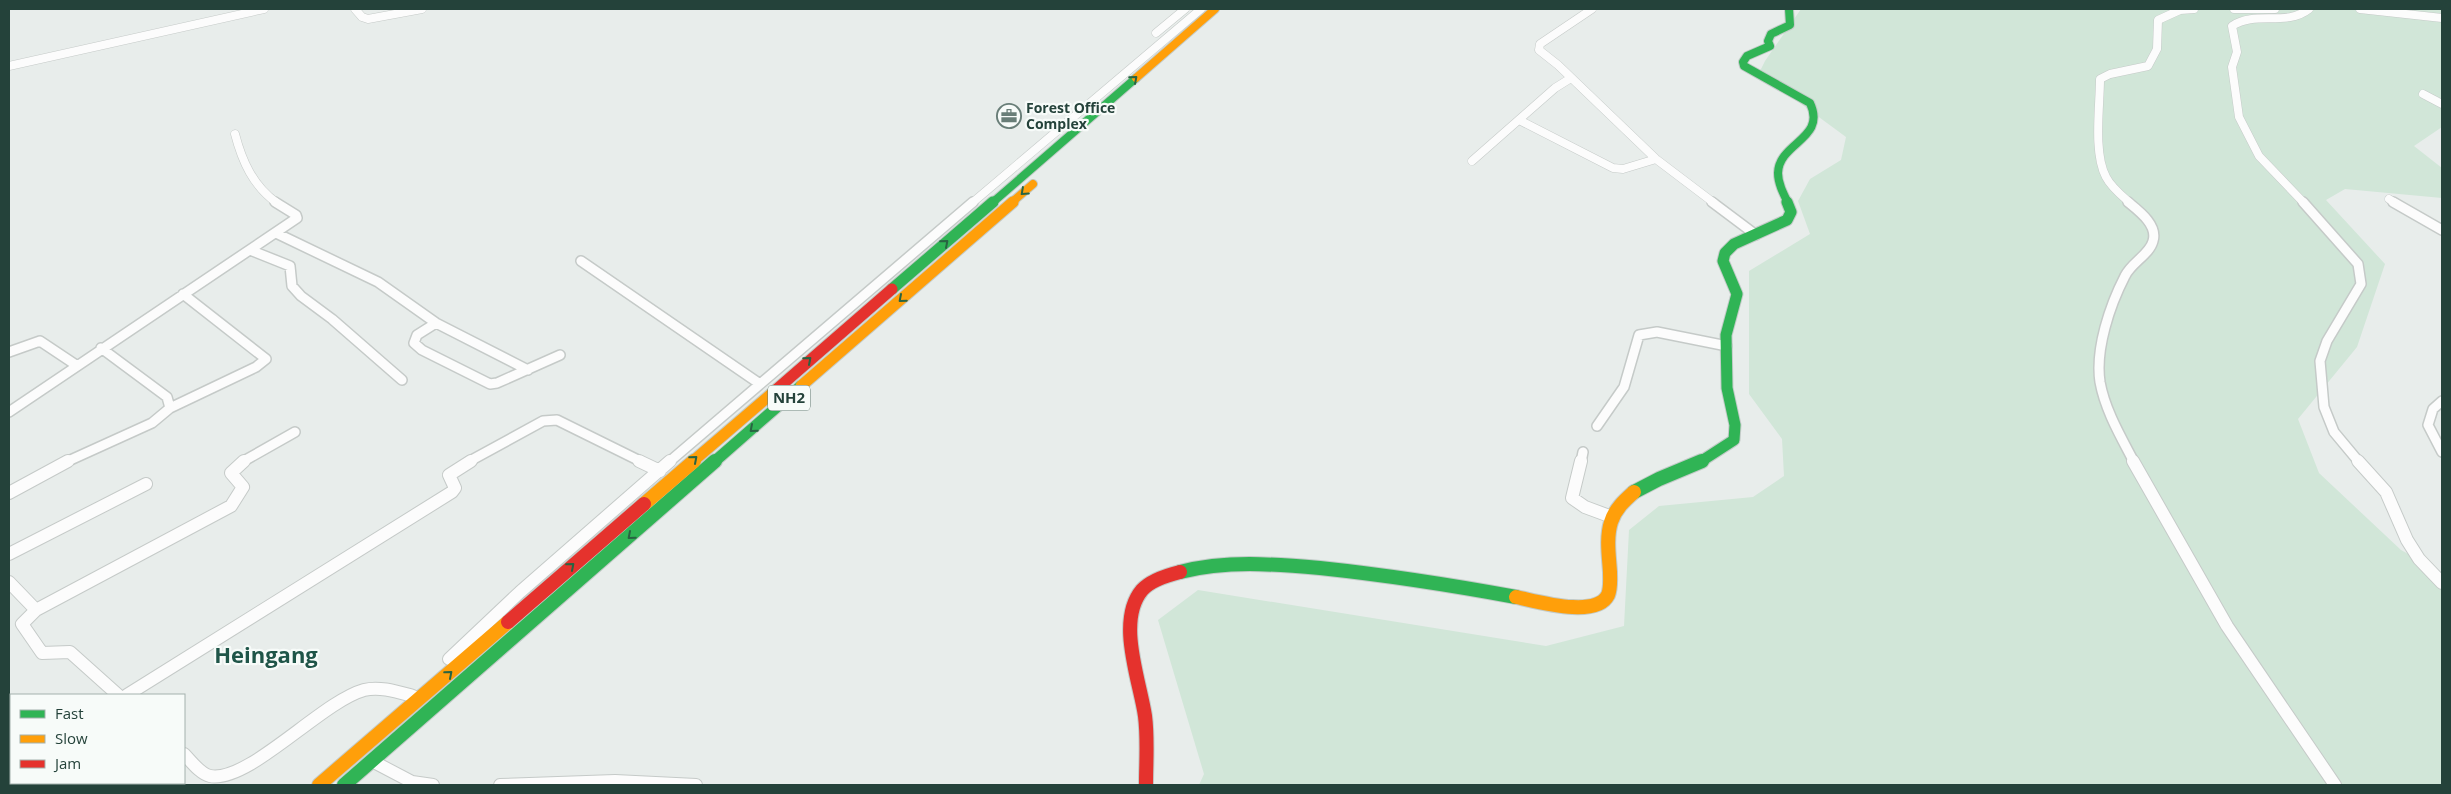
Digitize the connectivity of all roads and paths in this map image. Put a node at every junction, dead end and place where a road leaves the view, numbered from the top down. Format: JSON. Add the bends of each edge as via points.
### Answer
{"nodes":[{"id":1,"x":264,"y":9,"type":"edge"},
{"id":2,"x":355,"y":9,"type":"edge"},
{"id":3,"x":422,"y":9,"type":"edge"},
{"id":4,"x":1186,"y":9,"type":"edge"},
{"id":5,"x":1201,"y":9,"type":"edge"},
{"id":6,"x":1592,"y":9,"type":"edge"},
{"id":7,"x":1789,"y":9,"type":"edge"},
{"id":8,"x":2194,"y":9,"type":"edge"},
{"id":9,"x":2234,"y":9,"type":"edge"},
{"id":10,"x":2275,"y":9,"type":"edge"},
{"id":11,"x":2309,"y":9,"type":"edge"},
{"id":12,"x":2360,"y":9,"type":"edge"},
{"id":13,"x":1220,"y":12,"type":"edge"},
{"id":14,"x":2442,"y":18,"type":"edge"},
{"id":15,"x":1156,"y":33,"type":"dead end"},
{"id":16,"x":9,"y":66,"type":"edge"},
{"id":17,"x":1571,"y":78,"type":"junction"},
{"id":18,"x":2423,"y":94,"type":"dead end"},
{"id":19,"x":2442,"y":104,"type":"edge"},
{"id":20,"x":1519,"y":120,"type":"junction"},
{"id":21,"x":235,"y":134,"type":"dead end"},
{"id":22,"x":1656,"y":159,"type":"junction"},
{"id":23,"x":1059,"y":161,"type":"dead end"},
{"id":24,"x":1472,"y":161,"type":"dead end"},
{"id":25,"x":1044,"y":174,"type":"dead end"},
{"id":26,"x":2389,"y":199,"type":"dead end"},
{"id":27,"x":2442,"y":230,"type":"edge"},
{"id":28,"x":276,"y":233,"type":"junction"},
{"id":29,"x":1756,"y":235,"type":"junction"},
{"id":30,"x":250,"y":250,"type":"junction"},
{"id":31,"x":581,"y":261,"type":"dead end"},
{"id":32,"x":183,"y":294,"type":"junction"},
{"id":33,"x":436,"y":324,"type":"junction"},
{"id":34,"x":1727,"y":346,"type":"junction"},
{"id":35,"x":101,"y":348,"type":"junction"},
{"id":36,"x":9,"y":352,"type":"edge"},
{"id":37,"x":560,"y":355,"type":"dead end"},
{"id":38,"x":76,"y":365,"type":"junction"},
{"id":39,"x":528,"y":370,"type":"junction"},
{"id":40,"x":402,"y":380,"type":"dead end"},
{"id":41,"x":760,"y":384,"type":"junction"},
{"id":42,"x":2442,"y":402,"type":"edge"},
{"id":43,"x":170,"y":408,"type":"junction"},
{"id":44,"x":9,"y":412,"type":"edge"},
{"id":45,"x":1597,"y":426,"type":"dead end"},
{"id":46,"x":295,"y":432,"type":"dead end"},
{"id":47,"x":1583,"y":452,"type":"dead end"},
{"id":48,"x":2442,"y":452,"type":"edge"},
{"id":49,"x":660,"y":471,"type":"junction"},
{"id":50,"x":146,"y":484,"type":"dead end"},
{"id":51,"x":9,"y":493,"type":"edge"},
{"id":52,"x":1612,"y":517,"type":"junction"},
{"id":53,"x":9,"y":554,"type":"edge"},
{"id":54,"x":9,"y":582,"type":"edge"},
{"id":55,"x":2442,"y":583,"type":"edge"},
{"id":56,"x":36,"y":610,"type":"junction"},
{"id":57,"x":117,"y":694,"type":"edge"},
{"id":58,"x":129,"y":694,"type":"edge"},
{"id":59,"x":413,"y":696,"type":"junction"},
{"id":60,"x":185,"y":755,"type":"edge"},
{"id":61,"x":354,"y":756,"type":"junction"},
{"id":62,"x":372,"y":761,"type":"junction"},
{"id":63,"x":319,"y":785,"type":"edge"},
{"id":64,"x":344,"y":785,"type":"edge"},
{"id":65,"x":432,"y":785,"type":"edge"},
{"id":66,"x":500,"y":785,"type":"edge"},
{"id":67,"x":696,"y":785,"type":"edge"},
{"id":68,"x":1146,"y":785,"type":"edge"},
{"id":69,"x":2335,"y":785,"type":"edge"}],
"edges":[{"from":1,"to":16,"type":"street"},
{"from":2,"to":3,"type":"street","via":[[368,19]]},
{"from":4,"to":15,"type":"street"},
{"from":5,"to":41,"type":"street"},
{"from":6,"to":17,"type":"street","via":[[1538,47]]},
{"from":7,"to":29,"type":"main road","via":[[1790,26],[1771,34],[1770,46],[1747,56],[1744,66],[1810,103],[1817,114],[1808,134],[1787,152],[1778,168],[1791,212],[1787,220]]},
{"from":8,"to":69,"type":"street","via":[[2158,20],[2156,35],[2159,45],[2153,62],[2148,66],[2100,79],[2101,160],[2105,176],[2115,190],[2145,217],[2154,238],[2152,247],[2130,265],[2118,293],[2101,345],[2099,370],[2103,394],[2133,459],[2234,636]]},
{"from":9,"to":10,"type":"street"},
{"from":11,"to":55,"type":"street","via":[[2297,17],[2247,19],[2232,26],[2238,52],[2232,67],[2239,117],[2259,156],[2325,224],[2358,264],[2361,284],[2327,341],[2320,361],[2324,407],[2334,432],[2344,446],[2386,492],[2418,559]]},
{"from":12,"to":14,"type":"street"},
{"from":13,"to":23,"type":"main road","number":"NH2"},
{"from":61,"to":13,"type":"main road","number":"NH2","one_way":true},
{"from":17,"to":20,"type":"street"},
{"from":17,"to":22,"type":"street"},
{"from":18,"to":19,"type":"street"},
{"from":20,"to":22,"type":"street","via":[[1612,168],[1623,169]]},
{"from":20,"to":24,"type":"street"},
{"from":21,"to":28,"type":"street","via":[[240,158],[249,173],[274,202],[296,215],[294,221]]},
{"from":22,"to":29,"type":"street"},
{"from":25,"to":62,"type":"main road","number":"NH2","one_way":true},
{"from":26,"to":27,"type":"street"},
{"from":28,"to":30,"type":"street"},
{"from":28,"to":33,"type":"street","via":[[378,282]]},
{"from":29,"to":34,"type":"main road","via":[[1734,244],[1725,253],[1723,261],[1737,294],[1727,326]]},
{"from":30,"to":32,"type":"street"},
{"from":30,"to":40,"type":"street","via":[[290,266],[292,286],[301,296]]},
{"from":31,"to":41,"type":"street"},
{"from":32,"to":35,"type":"street"},
{"from":32,"to":43,"type":"street","via":[[266,359],[256,367]]},
{"from":33,"to":39,"type":"street"},
{"from":33,"to":39,"type":"street","via":[[415,339],[414,343],[422,350],[490,384]]},
{"from":34,"to":45,"type":"street","via":[[1657,332],[1639,335],[1624,387]]},
{"from":34,"to":52,"type":"main road","via":[[1727,388],[1735,425],[1734,440],[1726,449],[1700,465],[1641,486],[1628,496]]},
{"from":35,"to":38,"type":"street"},
{"from":35,"to":43,"type":"street","via":[[167,397]]},
{"from":36,"to":38,"type":"street","via":[[40,341]]},
{"from":37,"to":39,"type":"street"},
{"from":38,"to":44,"type":"street"},
{"from":41,"to":49,"type":"street"},
{"from":42,"to":48,"type":"street","via":[[2433,409],[2428,425]]},
{"from":43,"to":51,"type":"street","via":[[152,423]]},
{"from":46,"to":56,"type":"street","via":[[233,469],[231,473],[243,488],[231,506]]},
{"from":47,"to":52,"type":"street","via":[[1572,498],[1585,507]]},
{"from":49,"to":58,"type":"street","via":[[557,420],[543,422],[452,471],[449,475],[455,488],[452,492]]},
{"from":49,"to":59,"type":"street","via":[[513,598]]},
{"from":50,"to":53,"type":"street"},
{"from":52,"to":68,"type":"main road","via":[[1607,534],[1610,588],[1604,600],[1588,606],[1564,605],[1341,569],[1268,564],[1207,564],[1153,582],[1138,596],[1132,627],[1132,655],[1146,729]]},
{"from":54,"to":56,"type":"street"},
{"from":56,"to":57,"type":"street","via":[[22,624],[42,653],[70,652]]},
{"from":59,"to":60,"type":"street","via":[[373,688],[362,690],[236,771],[219,776],[209,776]]},
{"from":59,"to":61,"type":"street"},
{"from":61,"to":63,"type":"main road","number":"NH2"},
{"from":62,"to":64,"type":"main road","number":"NH2"},
{"from":62,"to":65,"type":"street","via":[[412,782]]},
{"from":66,"to":67,"type":"street","via":[[615,781]]}]}
